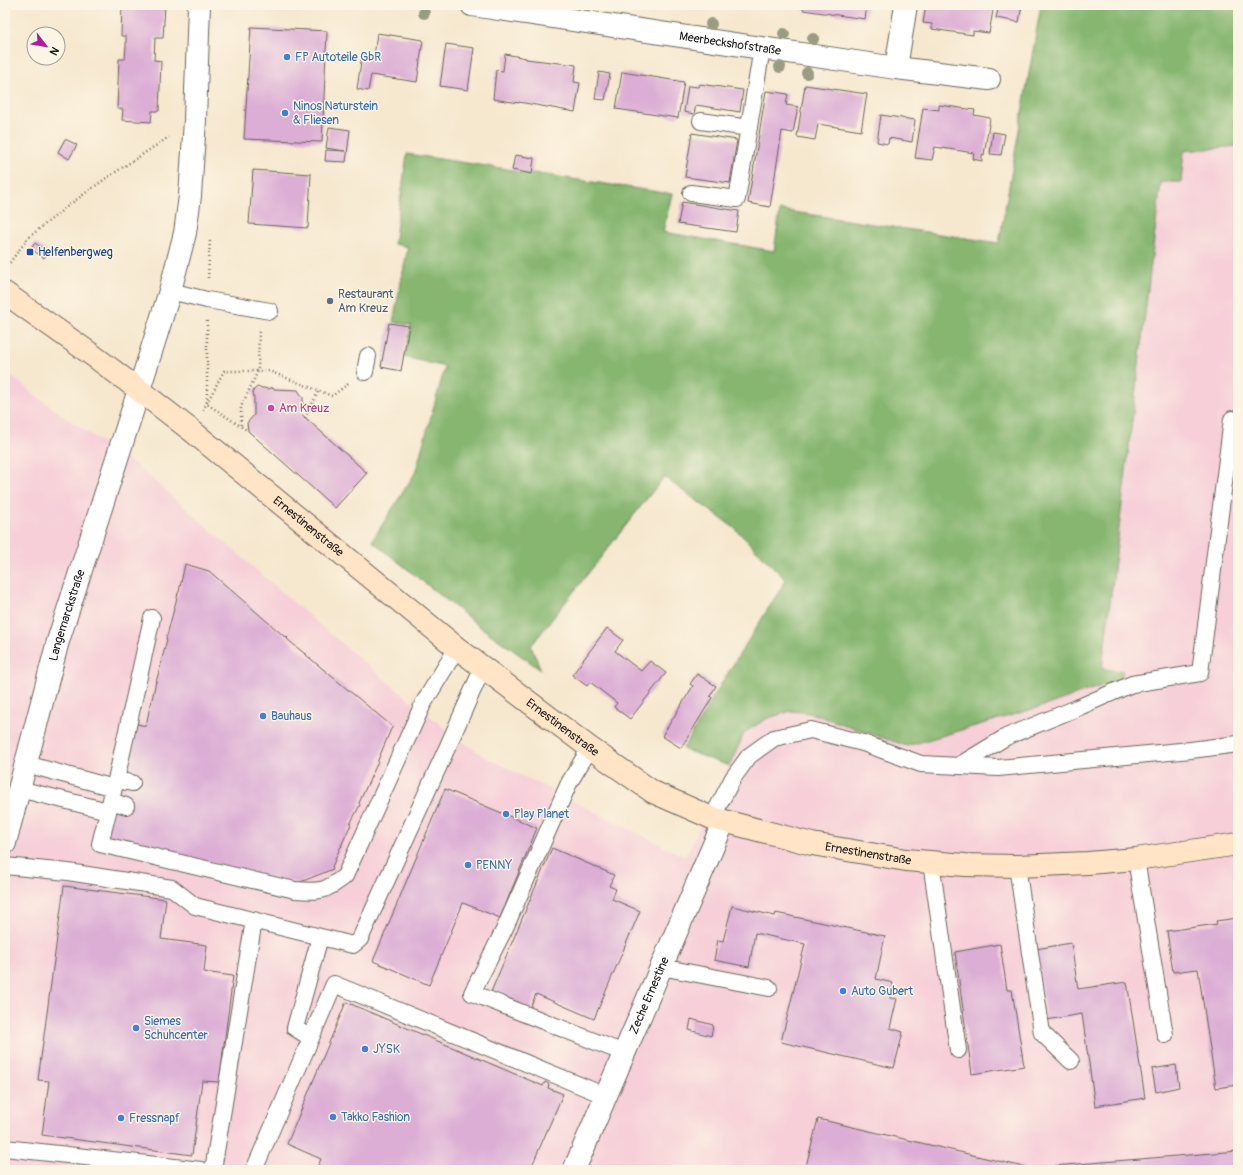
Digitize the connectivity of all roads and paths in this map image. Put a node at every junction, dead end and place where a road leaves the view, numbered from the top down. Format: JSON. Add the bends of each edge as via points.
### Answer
{"nodes":[{"id":1,"x":199,"y":5,"type":"edge"},
{"id":2,"x":472,"y":5,"type":"edge"},
{"id":3,"x":906,"y":5,"type":"edge"},
{"id":4,"x":762,"y":48,"type":"junction"},
{"id":5,"x":896,"y":68,"type":"junction"},
{"id":6,"x":989,"y":79,"type":"dead end"},
{"id":7,"x":195,"y":120,"type":"junction"},
{"id":8,"x":701,"y":122,"type":"dead end"},
{"id":9,"x":749,"y":128,"type":"junction"},
{"id":10,"x":691,"y":192,"type":"dead end"},
{"id":11,"x":210,"y":236,"type":"dead end"},
{"id":12,"x":5,"y":269,"type":"edge"},
{"id":13,"x":170,"y":291,"type":"junction"},
{"id":14,"x":5,"y":293,"type":"edge"},
{"id":15,"x":207,"y":300,"type":"junction"},
{"id":16,"x":265,"y":310,"type":"joint"},
{"id":17,"x":368,"y":356,"type":"dead end"},
{"id":18,"x":258,"y":371,"type":"junction"},
{"id":19,"x":365,"y":372,"type":"joint"},
{"id":20,"x":139,"y":390,"type":"junction"},
{"id":21,"x":318,"y":390,"type":"junction"},
{"id":22,"x":207,"y":404,"type":"junction"},
{"id":23,"x":305,"y":418,"type":"dead end"},
{"id":24,"x":1232,"y":418,"type":"dead end"},
{"id":25,"x":241,"y":426,"type":"junction"},
{"id":26,"x":192,"y":431,"type":"junction"},
{"id":27,"x":248,"y":431,"type":"dead end"},
{"id":28,"x":152,"y":618,"type":"dead end"},
{"id":29,"x":457,"y":648,"type":"junction"},
{"id":30,"x":483,"y":667,"type":"junction"},
{"id":31,"x":1238,"y":744,"type":"edge"},
{"id":32,"x":590,"y":748,"type":"junction"},
{"id":33,"x":26,"y":764,"type":"junction"},
{"id":34,"x":958,"y":766,"type":"junction"},
{"id":35,"x":19,"y":789,"type":"junction"},
{"id":36,"x":118,"y":795,"type":"junction"},
{"id":37,"x":718,"y":819,"type":"junction"},
{"id":38,"x":5,"y":843,"type":"edge"},
{"id":39,"x":1238,"y":844,"type":"edge"},
{"id":40,"x":1136,"y":859,"type":"junction"},
{"id":41,"x":931,"y":862,"type":"junction"},
{"id":42,"x":5,"y":866,"type":"edge"},
{"id":43,"x":1017,"y":866,"type":"junction"},
{"id":44,"x":254,"y":920,"type":"junction"},
{"id":45,"x":320,"y":937,"type":"junction"},
{"id":46,"x":661,"y":967,"type":"junction"},
{"id":47,"x":769,"y":988,"type":"dead end"},
{"id":48,"x":1165,"y":1035,"type":"dead end"},
{"id":49,"x":311,"y":1038,"type":"junction"},
{"id":50,"x":958,"y":1050,"type":"dead end"},
{"id":51,"x":624,"y":1053,"type":"junction"},
{"id":52,"x":1071,"y":1061,"type":"dead end"},
{"id":53,"x":606,"y":1096,"type":"junction"},
{"id":54,"x":5,"y":1148,"type":"edge"},
{"id":55,"x":201,"y":1170,"type":"edge"},
{"id":56,"x":214,"y":1170,"type":"edge"},
{"id":57,"x":254,"y":1170,"type":"edge"},
{"id":58,"x":574,"y":1170,"type":"edge"}],
"edges":[{"from":1,"to":7,"type":"street"},
{"from":2,"to":4,"type":"street","name":"Meerbeckshofstraße"},
{"from":3,"to":5,"type":"street"},
{"from":4,"to":5,"type":"street","name":"Meerbeckshofstraße"},
{"from":4,"to":9,"type":"lane"},
{"from":5,"to":6,"type":"street","name":"Meerbeckshofstraße"},
{"from":7,"to":12,"type":"path","via":[[69,205],[28,238]]},
{"from":7,"to":13,"type":"street","via":[[185,233]]},
{"from":8,"to":9,"type":"lane"},
{"from":9,"to":10,"type":"lane","via":[[737,199]]},
{"from":11,"to":15,"type":"path"},
{"from":13,"to":15,"type":"lane"},
{"from":13,"to":20,"type":"street"},
{"from":14,"to":20,"type":"main road","name":"Ernestinenstraße"},
{"from":15,"to":16,"type":"lane"},
{"from":15,"to":22,"type":"path"},
{"from":16,"to":18,"type":"path"},
{"from":17,"to":19,"type":"lane"},
{"from":18,"to":21,"type":"path","via":[[269,371]]},
{"from":18,"to":22,"type":"path","via":[[224,371]]},
{"from":18,"to":25,"type":"path","via":[[241,407]]},
{"from":19,"to":21,"type":"path","via":[[332,396]]},
{"from":20,"to":26,"type":"main road","name":"Ernestinenstraße"},
{"from":20,"to":33,"type":"street","name":"Langemarckstraße","via":[[58,641]]},
{"from":21,"to":23,"type":"path"},
{"from":22,"to":25,"type":"path"},
{"from":22,"to":26,"type":"path"},
{"from":24,"to":34,"type":"lane","via":[[1200,673],[1132,684],[1006,737]]},
{"from":25,"to":27,"type":"path"},
{"from":26,"to":29,"type":"main road","name":"Ernestinenstraße"},
{"from":28,"to":36,"type":"lane"},
{"from":29,"to":30,"type":"main road","name":"Ernestinenstraße"},
{"from":29,"to":36,"type":"lane","via":[[423,704],[345,876],[333,886],[317,892],[295,890],[100,844]]},
{"from":30,"to":32,"type":"main road","name":"Ernestinenstraße"},
{"from":30,"to":45,"type":"lane","via":[[360,938],[353,945]]},
{"from":31,"to":34,"type":"lane","via":[[998,768]]},
{"from":32,"to":37,"type":"main road","name":"Ernestinenstraße","via":[[653,792]]},
{"from":32,"to":51,"type":"lane","via":[[569,783],[504,930],[472,993]]},
{"from":33,"to":35,"type":"street","name":"Langemarckstraße"},
{"from":33,"to":36,"type":"lane"},
{"from":34,"to":37,"type":"lane","via":[[921,764],[863,743],[811,730],[804,731],[774,738],[749,756],[733,778]]},
{"from":35,"to":36,"type":"lane"},
{"from":35,"to":38,"type":"street","name":"Langemarckstraße"},
{"from":37,"to":41,"type":"main road","name":"Ernestinenstraße","via":[[812,844]]},
{"from":37,"to":46,"type":"street","name":"Zeche Ernestine"},
{"from":39,"to":40,"type":"main road","name":"Ernestinenstraße"},
{"from":40,"to":43,"type":"main road","name":"Ernestinenstraße","via":[[1088,864]]},
{"from":40,"to":48,"type":"lane"},
{"from":41,"to":43,"type":"main road","name":"Ernestinenstraße"},
{"from":41,"to":50,"type":"lane"},
{"from":42,"to":44,"type":"lane","via":[[68,872],[172,888],[194,906]]},
{"from":43,"to":52,"type":"lane","via":[[1042,1033]]},
{"from":44,"to":45,"type":"lane"},
{"from":44,"to":56,"type":"lane"},
{"from":45,"to":49,"type":"lane","via":[[295,1028]]},
{"from":46,"to":47,"type":"lane"},
{"from":46,"to":51,"type":"street","name":"Zeche Ernestine"},
{"from":49,"to":53,"type":"lane","via":[[334,984]]},
{"from":49,"to":57,"type":"lane"},
{"from":51,"to":53,"type":"street","name":"Zeche Ernestine"},
{"from":53,"to":58,"type":"street","name":"Zeche Ernestine"},
{"from":54,"to":55,"type":"lane"}]}
